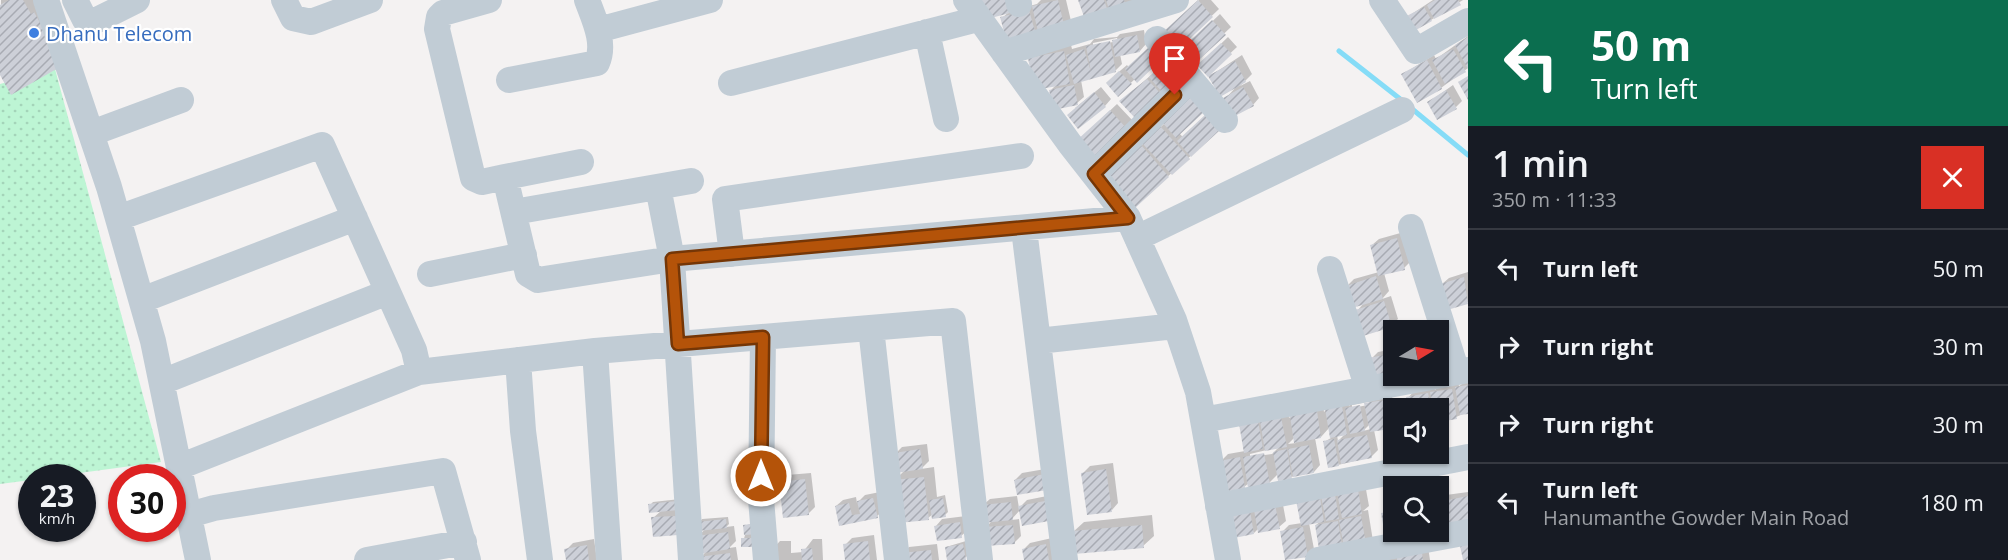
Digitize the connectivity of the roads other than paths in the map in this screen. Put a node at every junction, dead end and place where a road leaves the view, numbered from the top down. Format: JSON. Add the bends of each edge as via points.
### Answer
{"nodes":[{"id":1,"x":46,"y":0,"type":"edge"},
{"id":2,"x":75,"y":0,"type":"edge"},
{"id":3,"x":137,"y":0,"type":"edge"},
{"id":4,"x":284,"y":0,"type":"edge"},
{"id":5,"x":370,"y":0,"type":"edge"},
{"id":6,"x":489,"y":0,"type":"edge"},
{"id":7,"x":587,"y":0,"type":"edge"},
{"id":8,"x":710,"y":0,"type":"edge"},
{"id":9,"x":1176,"y":0,"type":"edge"},
{"id":10,"x":1382,"y":0,"type":"edge"},
{"id":11,"x":972,"y":9,"type":"edge"},
{"id":12,"x":1468,"y":21,"type":"edge"},
{"id":13,"x":598,"y":30,"type":"junction"},
{"id":14,"x":927,"y":32,"type":"junction"},
{"id":15,"x":1157,"y":39,"type":"dead end"},
{"id":16,"x":1004,"y":53,"type":"junction"},
{"id":17,"x":509,"y":80,"type":"dead end"},
{"id":18,"x":1190,"y":81,"type":"junction"},
{"id":19,"x":731,"y":83,"type":"dead end"},
{"id":20,"x":182,"y":100,"type":"dead end"},
{"id":21,"x":1402,"y":110,"type":"dead end"},
{"id":22,"x":946,"y":119,"type":"dead end"},
{"id":23,"x":1225,"y":120,"type":"dead end"},
{"id":24,"x":92,"y":133,"type":"junction"},
{"id":25,"x":1021,"y":156,"type":"dead end"},
{"id":26,"x":581,"y":162,"type":"dead end"},
{"id":27,"x":1094,"y":174,"type":"junction"},
{"id":28,"x":505,"y":177,"type":"junction"},
{"id":29,"x":691,"y":181,"type":"dead end"},
{"id":30,"x":658,"y":187,"type":"junction"},
{"id":31,"x":514,"y":212,"type":"junction"},
{"id":32,"x":118,"y":218,"type":"junction"},
{"id":33,"x":355,"y":218,"type":"junction"},
{"id":34,"x":1411,"y":227,"type":"dead end"},
{"id":35,"x":1132,"y":228,"type":"junction"},
{"id":36,"x":1024,"y":229,"type":"junction"},
{"id":37,"x":732,"y":254,"type":"junction"},
{"id":38,"x":524,"y":255,"type":"junction"},
{"id":39,"x":672,"y":259,"type":"junction"},
{"id":40,"x":1330,"y":269,"type":"dead end"},
{"id":41,"x":430,"y":274,"type":"dead end"},
{"id":42,"x":388,"y":292,"type":"junction"},
{"id":43,"x":142,"y":300,"type":"junction"},
{"id":44,"x":1175,"y":326,"type":"junction"},
{"id":45,"x":871,"y":328,"type":"junction"},
{"id":46,"x":763,"y":337,"type":"junction"},
{"id":47,"x":1038,"y":341,"type":"junction"},
{"id":48,"x":678,"y":344,"type":"junction"},
{"id":49,"x":595,"y":351,"type":"junction"},
{"id":50,"x":518,"y":360,"type":"junction"},
{"id":51,"x":1462,"y":371,"type":"edge"},
{"id":52,"x":419,"y":372,"type":"junction"},
{"id":53,"x":162,"y":382,"type":"junction"},
{"id":54,"x":1368,"y":389,"type":"junction"},
{"id":55,"x":1203,"y":420,"type":"junction"},
{"id":56,"x":1468,"y":457,"type":"edge"},
{"id":57,"x":178,"y":464,"type":"edge"},
{"id":58,"x":186,"y":464,"type":"edge"},
{"id":59,"x":186,"y":501,"type":"edge"},
{"id":60,"x":1218,"y":506,"type":"junction"},
{"id":61,"x":189,"y":515,"type":"junction"},
{"id":62,"x":1468,"y":532,"type":"edge"},
{"id":63,"x":466,"y":551,"type":"edge"},
{"id":64,"x":198,"y":560,"type":"edge"},
{"id":65,"x":367,"y":560,"type":"edge"},
{"id":66,"x":540,"y":560,"type":"edge"},
{"id":67,"x":609,"y":560,"type":"edge"},
{"id":68,"x":692,"y":560,"type":"edge"},
{"id":69,"x":765,"y":560,"type":"edge"},
{"id":70,"x":897,"y":560,"type":"edge"},
{"id":71,"x":980,"y":560,"type":"edge"},
{"id":72,"x":1065,"y":560,"type":"edge"},
{"id":73,"x":1228,"y":560,"type":"edge"},
{"id":74,"x":1318,"y":560,"type":"edge"}],
"edges":[{"from":1,"to":24,"type":"street"},
{"from":2,"to":3,"type":"street","via":[[85,20],[97,20]]},
{"from":4,"to":5,"type":"street","via":[[293,18],[311,22]]},
{"from":6,"to":28,"type":"street","via":[[448,11],[439,17],[437,29],[474,178],[482,182]]},
{"from":7,"to":13,"type":"street"},
{"from":8,"to":13,"type":"street"},
{"from":9,"to":16,"type":"street"},
{"from":10,"to":12,"type":"street","via":[[1416,51]]},
{"from":11,"to":14,"type":"street"},
{"from":11,"to":16,"type":"street"},
{"from":13,"to":17,"type":"street","via":[[601,54],[597,63]]},
{"from":14,"to":19,"type":"street"},
{"from":14,"to":22,"type":"street"},
{"from":15,"to":18,"type":"street"},
{"from":16,"to":27,"type":"street"},
{"from":18,"to":23,"type":"street"},
{"from":18,"to":27,"type":"street"},
{"from":20,"to":24,"type":"street"},
{"from":21,"to":35,"type":"street"},
{"from":24,"to":32,"type":"street"},
{"from":25,"to":37,"type":"street","via":[[725,199]]},
{"from":26,"to":28,"type":"street"},
{"from":27,"to":35,"type":"street"},
{"from":28,"to":31,"type":"street"},
{"from":29,"to":30,"type":"street"},
{"from":30,"to":31,"type":"street"},
{"from":30,"to":39,"type":"street"},
{"from":31,"to":38,"type":"street"},
{"from":32,"to":33,"type":"street","via":[[322,145]]},
{"from":32,"to":43,"type":"street"},
{"from":33,"to":42,"type":"street"},
{"from":33,"to":43,"type":"street"},
{"from":34,"to":51,"type":"street"},
{"from":35,"to":36,"type":"street"},
{"from":35,"to":44,"type":"street"},
{"from":36,"to":37,"type":"street"},
{"from":36,"to":47,"type":"street"},
{"from":37,"to":39,"type":"street"},
{"from":38,"to":39,"type":"street","via":[[528,274],[538,280]]},
{"from":38,"to":41,"type":"street"},
{"from":39,"to":48,"type":"street"},
{"from":40,"to":54,"type":"street"},
{"from":42,"to":52,"type":"street","via":[[414,350]]},
{"from":42,"to":53,"type":"street"},
{"from":43,"to":53,"type":"street"},
{"from":44,"to":47,"type":"street"},
{"from":44,"to":55,"type":"street","via":[[1198,392]]},
{"from":45,"to":46,"type":"street"},
{"from":45,"to":70,"type":"street"},
{"from":45,"to":71,"type":"street","via":[[953,321]]},
{"from":46,"to":48,"type":"street"},
{"from":46,"to":69,"type":"street","via":[[761,499]]},
{"from":47,"to":72,"type":"street"},
{"from":48,"to":49,"type":"street"},
{"from":48,"to":68,"type":"street"},
{"from":49,"to":50,"type":"street"},
{"from":49,"to":67,"type":"street"},
{"from":50,"to":52,"type":"street"},
{"from":50,"to":66,"type":"street"},
{"from":51,"to":54,"type":"street"},
{"from":52,"to":58,"type":"street"},
{"from":53,"to":57,"type":"street"},
{"from":54,"to":55,"type":"street"},
{"from":55,"to":60,"type":"street"},
{"from":56,"to":60,"type":"street"},
{"from":59,"to":61,"type":"street"},
{"from":60,"to":73,"type":"street"},
{"from":61,"to":63,"type":"street","via":[[443,471]]},
{"from":61,"to":64,"type":"street"},
{"from":62,"to":74,"type":"street"},
{"from":63,"to":65,"type":"street"}]}
